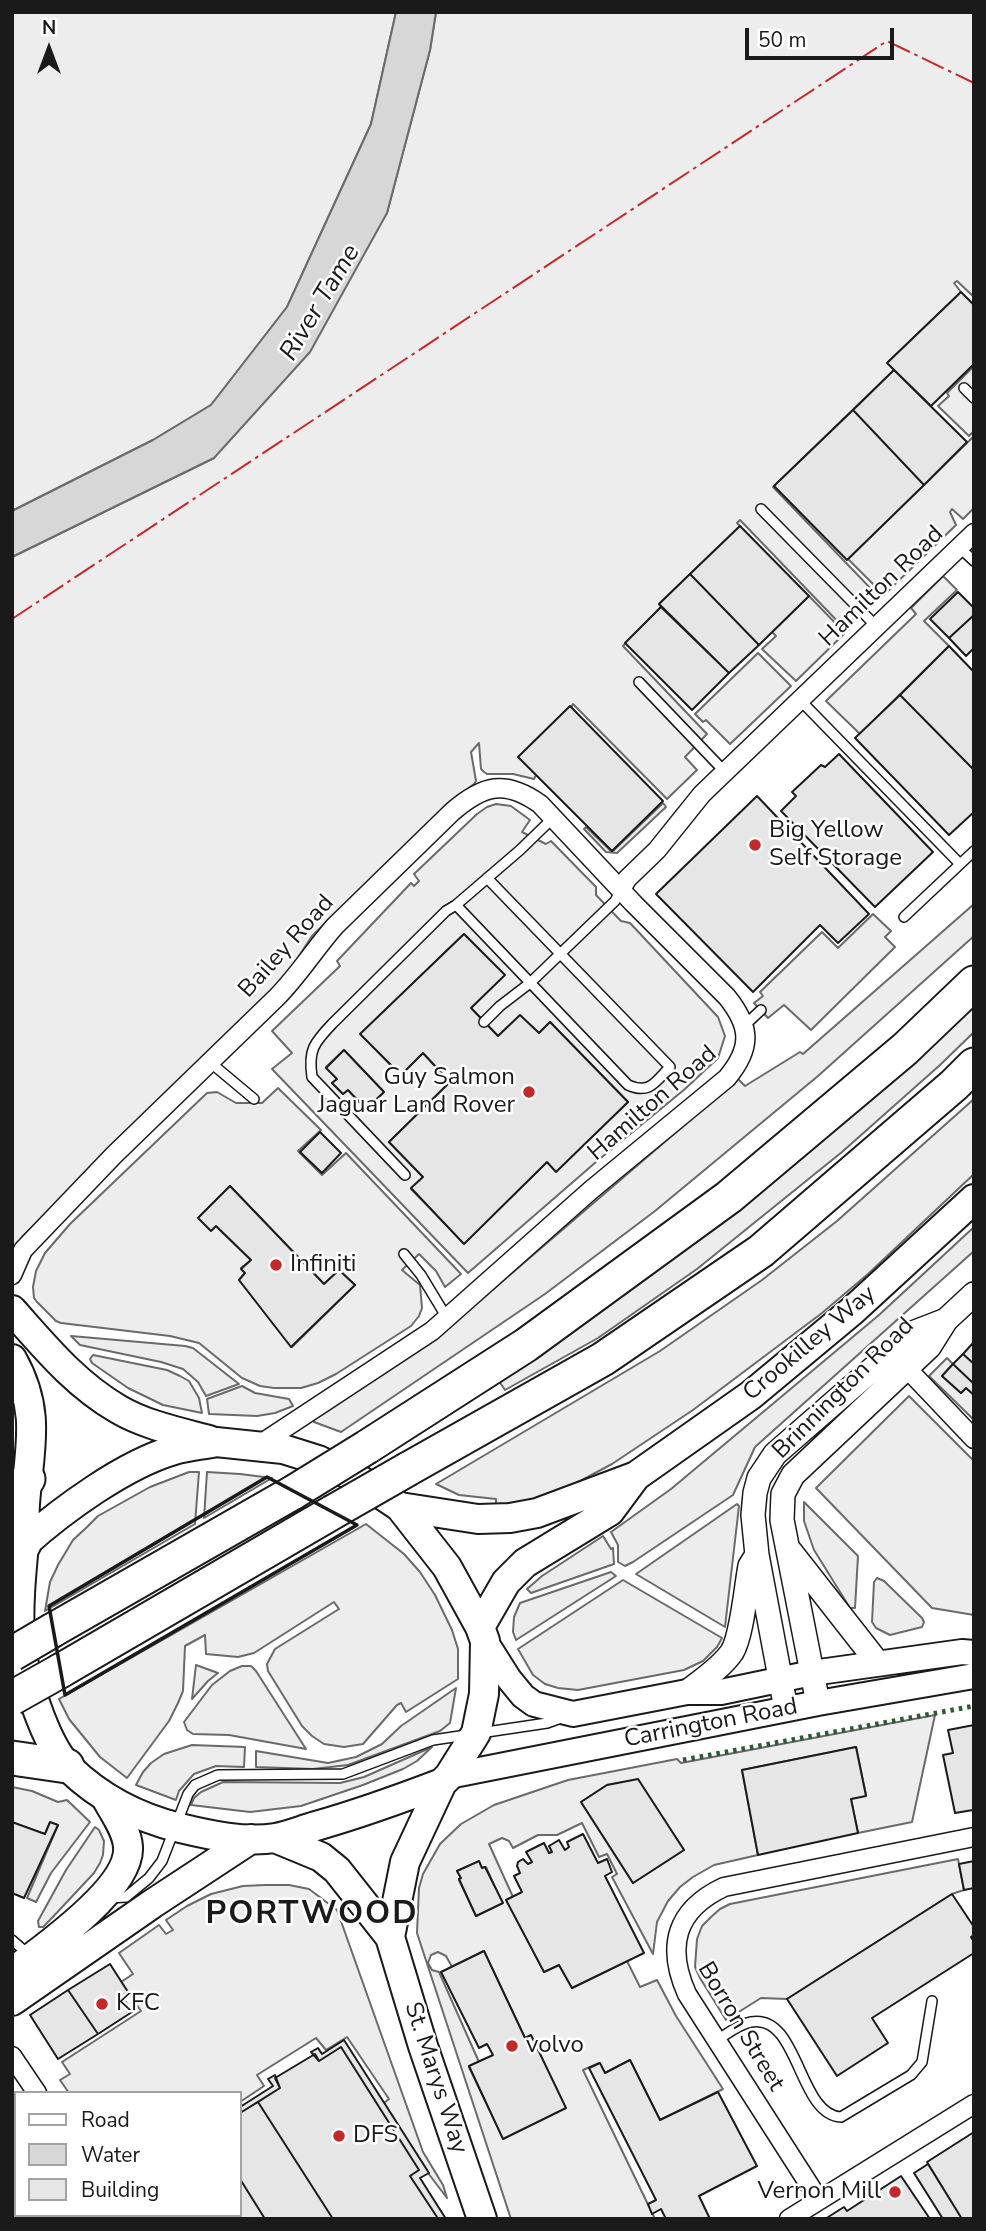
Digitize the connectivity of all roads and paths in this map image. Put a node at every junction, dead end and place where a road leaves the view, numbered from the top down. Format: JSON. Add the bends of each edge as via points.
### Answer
{"nodes":[{"id":1,"x":964,"y":388,"type":"dead end"},
{"id":2,"x":974,"y":398,"type":"edge"},
{"id":3,"x":761,"y":509,"type":"dead end"},
{"id":4,"x":974,"y":533,"type":"edge"},
{"id":5,"x":959,"y":547,"type":"junction"},
{"id":6,"x":974,"y":561,"type":"edge"},
{"id":7,"x":876,"y":626,"type":"junction"},
{"id":8,"x":639,"y":682,"type":"dead end"},
{"id":9,"x":800,"y":699,"type":"junction"},
{"id":10,"x":725,"y":772,"type":"junction"},
{"id":11,"x":553,"y":818,"type":"junction"},
{"id":12,"x":974,"y":850,"type":"edge"},
{"id":13,"x":960,"y":864,"type":"junction"},
{"id":14,"x":487,"y":878,"type":"junction"},
{"id":15,"x":621,"y":890,"type":"junction"},
{"id":16,"x":456,"y":905,"type":"junction"},
{"id":17,"x":904,"y":917,"type":"dead end"},
{"id":18,"x":562,"y":954,"type":"junction"},
{"id":19,"x":530,"y":983,"type":"junction"},
{"id":20,"x":974,"y":984,"type":"edge"},
{"id":21,"x":761,"y":1010,"type":"dead end"},
{"id":22,"x":484,"y":1022,"type":"dead end"},
{"id":23,"x":745,"y":1025,"type":"junction"},
{"id":24,"x":211,"y":1063,"type":"junction"},
{"id":25,"x":974,"y":1065,"type":"edge"},
{"id":26,"x":254,"y":1099,"type":"dead end"},
{"id":27,"x":405,"y":1175,"type":"dead end"},
{"id":28,"x":974,"y":1199,"type":"edge"},
{"id":29,"x":404,"y":1254,"type":"dead end"},
{"id":30,"x":12,"y":1275,"type":"edge"},
{"id":31,"x":974,"y":1294,"type":"edge"},
{"id":32,"x":12,"y":1310,"type":"edge"},
{"id":33,"x":447,"y":1318,"type":"junction"},
{"id":34,"x":12,"y":1359,"type":"edge"},
{"id":35,"x":899,"y":1361,"type":"junction"},
{"id":36,"x":974,"y":1439,"type":"edge"},
{"id":37,"x":216,"y":1442,"type":"junction"},
{"id":38,"x":259,"y":1446,"type":"junction"},
{"id":39,"x":636,"y":1476,"type":"junction"},
{"id":40,"x":24,"y":1478,"type":"edge"},
{"id":41,"x":400,"y":1507,"type":"junction"},
{"id":42,"x":787,"y":1546,"type":"junction"},
{"id":43,"x":20,"y":1547,"type":"edge"},
{"id":44,"x":757,"y":1555,"type":"junction"},
{"id":45,"x":483,"y":1634,"type":"junction"},
{"id":46,"x":974,"y":1653,"type":"edge"},
{"id":47,"x":12,"y":1654,"type":"edge"},
{"id":48,"x":878,"y":1663,"type":"junction"},
{"id":49,"x":812,"y":1673,"type":"junction"},
{"id":50,"x":974,"y":1676,"type":"edge"},
{"id":51,"x":781,"y":1680,"type":"junction"},
{"id":52,"x":687,"y":1692,"type":"junction"},
{"id":53,"x":12,"y":1698,"type":"edge"},
{"id":54,"x":818,"y":1703,"type":"junction"},
{"id":55,"x":786,"y":1709,"type":"junction"},
{"id":56,"x":573,"y":1714,"type":"junction"},
{"id":57,"x":476,"y":1733,"type":"junction"},
{"id":58,"x":12,"y":1758,"type":"edge"},
{"id":59,"x":67,"y":1766,"type":"junction"},
{"id":60,"x":445,"y":1779,"type":"junction"},
{"id":61,"x":106,"y":1798,"type":"junction"},
{"id":62,"x":176,"y":1827,"type":"junction"},
{"id":63,"x":974,"y":1837,"type":"edge"},
{"id":64,"x":263,"y":1839,"type":"junction"},
{"id":65,"x":100,"y":1899,"type":"junction"},
{"id":66,"x":390,"y":1937,"type":"junction"},
{"id":67,"x":27,"y":1961,"type":"edge"},
{"id":68,"x":12,"y":2001,"type":"edge"},
{"id":69,"x":932,"y":2001,"type":"dead end"},
{"id":70,"x":718,"y":2040,"type":"junction"},
{"id":71,"x":12,"y":2056,"type":"edge"},
{"id":72,"x":36,"y":2091,"type":"edge"},
{"id":73,"x":974,"y":2104,"type":"edge"},
{"id":74,"x":819,"y":2200,"type":"junction"},
{"id":75,"x":482,"y":2219,"type":"edge"},
{"id":76,"x":789,"y":2219,"type":"edge"}],
"edges":[{"from":1,"to":2,"type":"lane"},
{"from":3,"to":7,"type":"lane"},
{"from":4,"to":5,"type":"street","name":"Hamilton Road"},
{"from":5,"to":6,"type":"lane"},
{"from":5,"to":7,"type":"street","name":"Hamilton Road"},
{"from":7,"to":9,"type":"street","name":"Hamilton Road"},
{"from":8,"to":10,"type":"lane"},
{"from":9,"to":10,"type":"street","name":"Hamilton Road"},
{"from":9,"to":13,"type":"lane"},
{"from":10,"to":15,"type":"street","name":"Hamilton Road"},
{"from":11,"to":14,"type":"lane"},
{"from":11,"to":15,"type":"street","name":"Bailey Road"},
{"from":11,"to":24,"type":"street","name":"Bailey Road","via":[[528,796],[512,789],[490,788],[472,796],[335,926],[298,976]]},
{"from":12,"to":13,"type":"lane"},
{"from":13,"to":17,"type":"lane"},
{"from":14,"to":16,"type":"lane"},
{"from":14,"to":18,"type":"lane"},
{"from":15,"to":18,"type":"lane"},
{"from":15,"to":23,"type":"street","via":[[727,997]]},
{"from":16,"to":19,"type":"lane"},
{"from":16,"to":27,"type":"lane","via":[[332,1024],[311,1052],[312,1077]]},
{"from":18,"to":19,"type":"lane"},
{"from":18,"to":19,"type":"lane","via":[[670,1066],[648,1089],[628,1085]]},
{"from":19,"to":22,"type":"lane"},
{"from":20,"to":47,"type":"highway","bridge":true,"via":[[905,1049],[729,1197],[526,1345],[293,1492]]},
{"from":21,"to":23,"type":"lane"},
{"from":23,"to":33,"type":"street","name":"Hamilton Road","via":[[744,1052],[727,1078]]},
{"from":24,"to":26,"type":"lane"},
{"from":24,"to":30,"type":"street","name":"Bailey Road","via":[[23,1250]]},
{"from":25,"to":53,"type":"highway","bridge":true,"via":[[761,1251],[603,1359]]},
{"from":28,"to":39,"type":"main road","name":"Crookilley Way","via":[[852,1311],[751,1395]]},
{"from":29,"to":33,"type":"lane"},
{"from":31,"to":35,"type":"street","name":"Brinnington Road","via":[[946,1320],[929,1347]]},
{"from":32,"to":37,"type":"main road","via":[[92,1392],[135,1417]]},
{"from":33,"to":38,"type":"street","name":"Hamilton Road"},
{"from":34,"to":40,"type":"main road","via":[[28,1396],[33,1438]]},
{"from":35,"to":36,"type":"street"},
{"from":35,"to":42,"type":"street","name":"Brinnington Road","via":[[793,1475],[783,1494]]},
{"from":35,"to":44,"type":"street","name":"Brinnington Road","via":[[766,1465],[755,1493]]},
{"from":37,"to":38,"type":"main road"},
{"from":37,"to":43,"type":"main road","via":[[174,1449],[144,1461],[97,1488]]},
{"from":38,"to":41,"type":"main road","via":[[318,1460],[357,1478]]},
{"from":39,"to":41,"type":"main road","name":"Crookilley Way","via":[[537,1513],[510,1518],[478,1519]]},
{"from":39,"to":45,"type":"main road","name":"Crookilley Way","via":[[610,1511],[525,1563],[506,1582]]},
{"from":40,"to":43,"type":"main road"},
{"from":41,"to":45,"type":"main road","via":[[447,1567]]},
{"from":42,"to":48,"type":"street"},
{"from":42,"to":49,"type":"street","name":"Brinnington Road"},
{"from":43,"to":59,"type":"main road","via":[[24,1663],[41,1720]]},
{"from":44,"to":51,"type":"street","name":"Brinnington Road"},
{"from":44,"to":52,"type":"street","via":[[750,1566],[734,1650]]},
{"from":45,"to":56,"type":"main road","name":"Carrington Road","via":[[523,1696],[534,1704]]},
{"from":45,"to":57,"type":"main road","via":[[484,1694]]},
{"from":46,"to":48,"type":"main road","name":"Carrington Road"},
{"from":48,"to":49,"type":"main road","name":"Carrington Road"},
{"from":49,"to":51,"type":"main road","name":"Carrington Road"},
{"from":49,"to":54,"type":"street","name":"Brinnington Road"},
{"from":50,"to":54,"type":"main road","name":"Carrington Road"},
{"from":51,"to":52,"type":"main road","name":"Carrington Road","via":[[721,1692]]},
{"from":51,"to":55,"type":"street","name":"Brinnington Road"},
{"from":52,"to":56,"type":"main road","name":"Carrington Road"},
{"from":54,"to":55,"type":"main road","name":"Carrington Road"},
{"from":55,"to":60,"type":"main road","name":"Carrington Road"},
{"from":56,"to":57,"type":"lane","via":[[547,1723]]},
{"from":57,"to":60,"type":"main road","name":"St. Marys Way"},
{"from":57,"to":62,"type":"lane","via":[[433,1740],[343,1774],[218,1775],[195,1785]]},
{"from":58,"to":59,"type":"highway"},
{"from":59,"to":61,"type":"main road"},
{"from":60,"to":64,"type":"main road","via":[[354,1815]]},
{"from":60,"to":66,"type":"main road","name":"St. Marys Way","via":[[405,1862]]},
{"from":61,"to":62,"type":"main road","via":[[146,1819]]},
{"from":61,"to":65,"type":"main road","via":[[126,1835],[128,1850],[124,1865]]},
{"from":62,"to":64,"type":"main road"},
{"from":62,"to":65,"type":"lane","via":[[162,1861],[149,1878],[126,1897]]},
{"from":63,"to":70,"type":"street","name":"Borron Street","via":[[744,1882],[702,1899],[678,1934],[676,1966],[687,1994]]},
{"from":64,"to":66,"type":"main road","name":"St. Marys Way","via":[[321,1857],[337,1870]]},
{"from":64,"to":67,"type":"main road","via":[[152,1904]]},
{"from":65,"to":67,"type":"main road"},
{"from":66,"to":75,"type":"main road","name":"St. Marys Way"},
{"from":67,"to":68,"type":"main road"},
{"from":69,"to":70,"type":"lane","via":[[922,2062],[911,2075],[841,2117],[824,2109],[776,2029],[764,2022],[750,2022]]},
{"from":70,"to":74,"type":"street","name":"Borron Street"},
{"from":71,"to":72,"type":"street"},
{"from":73,"to":74,"type":"street"},
{"from":74,"to":76,"type":"street"}]}
